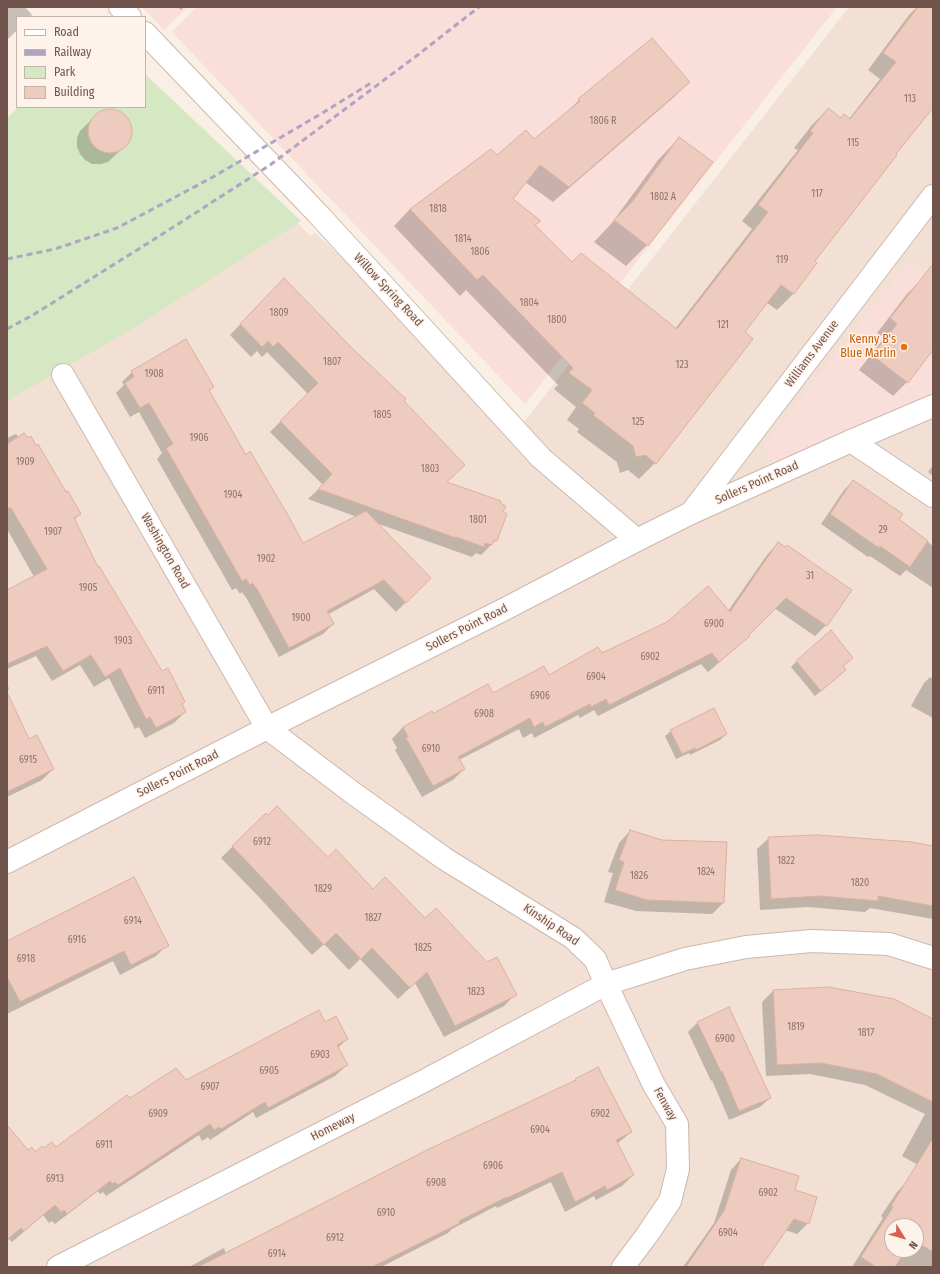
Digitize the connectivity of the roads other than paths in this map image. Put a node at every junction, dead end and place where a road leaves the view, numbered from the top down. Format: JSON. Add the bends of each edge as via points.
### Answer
{"nodes":[{"id":1,"x":120,"y":7,"type":"edge"},
{"id":2,"x":129,"y":16,"type":"edge"},
{"id":3,"x":146,"y":34,"type":"edge"},
{"id":4,"x":933,"y":196,"type":"edge"},
{"id":5,"x":63,"y":375,"type":"dead end"},
{"id":6,"x":933,"y":406,"type":"edge"},
{"id":7,"x":851,"y":440,"type":"junction"},
{"id":8,"x":933,"y":496,"type":"edge"},
{"id":9,"x":691,"y":513,"type":"junction"},
{"id":10,"x":637,"y":540,"type":"junction"},
{"id":11,"x":267,"y":728,"type":"junction"},
{"id":12,"x":7,"y":862,"type":"edge"},
{"id":13,"x":933,"y":958,"type":"edge"},
{"id":14,"x":606,"y":984,"type":"junction"},
{"id":15,"x":58,"y":1267,"type":"edge"},
{"id":16,"x":623,"y":1267,"type":"edge"}],
"edges":[{"from":1,"to":2,"type":"street"},
{"from":3,"to":10,"type":"street","name":"Willow Spring Road","via":[[318,214],[541,458]]},
{"from":4,"to":9,"type":"street","name":"Williams Avenue"},
{"from":5,"to":11,"type":"street","name":"Washington Road"},
{"from":6,"to":7,"type":"street","name":"Sollers Point Road"},
{"from":7,"to":8,"type":"street"},
{"from":7,"to":9,"type":"street","name":"Sollers Point Road"},
{"from":9,"to":10,"type":"street","name":"Sollers Point Road"},
{"from":10,"to":11,"type":"street","name":"Sollers Point Road"},
{"from":11,"to":12,"type":"street","name":"Sollers Point Road"},
{"from":11,"to":14,"type":"street","name":"Kinship Road","via":[[445,859],[573,938],[595,959]]},
{"from":13,"to":14,"type":"street","via":[[889,944],[812,940],[746,947],[685,959]]},
{"from":14,"to":15,"type":"street","name":"Homeway"},
{"from":14,"to":16,"type":"street","name":"Fenway","via":[[654,1085],[677,1124],[678,1169],[670,1201]]}]}
